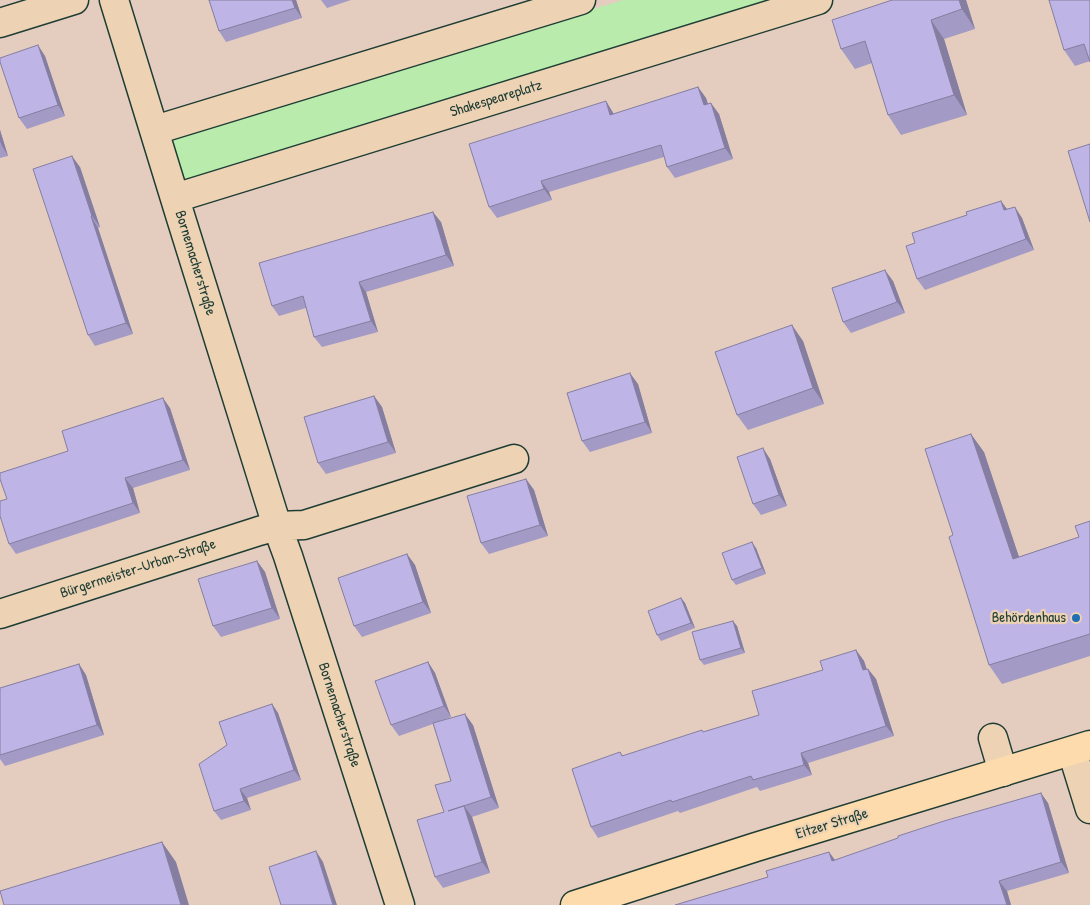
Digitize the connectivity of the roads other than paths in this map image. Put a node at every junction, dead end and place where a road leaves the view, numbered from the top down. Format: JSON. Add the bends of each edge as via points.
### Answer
{"nodes":[{"id":1,"x":74,"y":0,"type":"edge"},
{"id":2,"x":114,"y":0,"type":"edge"},
{"id":3,"x":581,"y":0,"type":"edge"},
{"id":4,"x":818,"y":0,"type":"edge"},
{"id":5,"x":0,"y":23,"type":"edge"},
{"id":6,"x":154,"y":130,"type":"junction"},
{"id":7,"x":175,"y":198,"type":"junction"},
{"id":8,"x":514,"y":459,"type":"dead end"},
{"id":9,"x":277,"y":526,"type":"junction"},
{"id":10,"x":0,"y":614,"type":"edge"},
{"id":11,"x":993,"y":738,"type":"dead end"},
{"id":12,"x":1081,"y":748,"type":"edge"},
{"id":13,"x":1003,"y":772,"type":"junction"},
{"id":14,"x":1090,"y":809,"type":"edge"},
{"id":15,"x":400,"y":905,"type":"edge"},
{"id":16,"x":574,"y":905,"type":"edge"}],
"edges":[{"from":1,"to":5,"type":"street"},
{"from":2,"to":6,"type":"street","name":"Bornemacherstraße"},
{"from":3,"to":6,"type":"street"},
{"from":4,"to":7,"type":"street","name":"Shakespeareplatz"},
{"from":6,"to":7,"type":"street","name":"Bornemacherstraße"},
{"from":7,"to":9,"type":"street","name":"Bornemacherstraße"},
{"from":8,"to":9,"type":"street","via":[[304,525]]},
{"from":9,"to":10,"type":"street","name":"Bürgermeister-Urban-Straße"},
{"from":9,"to":15,"type":"street","name":"Bornemacherstraße"},
{"from":11,"to":13,"type":"street"},
{"from":12,"to":13,"type":"main road","name":"Eitzer Straße"},
{"from":12,"to":14,"type":"street"},
{"from":13,"to":16,"type":"main road","name":"Eitzer Straße"}]}
